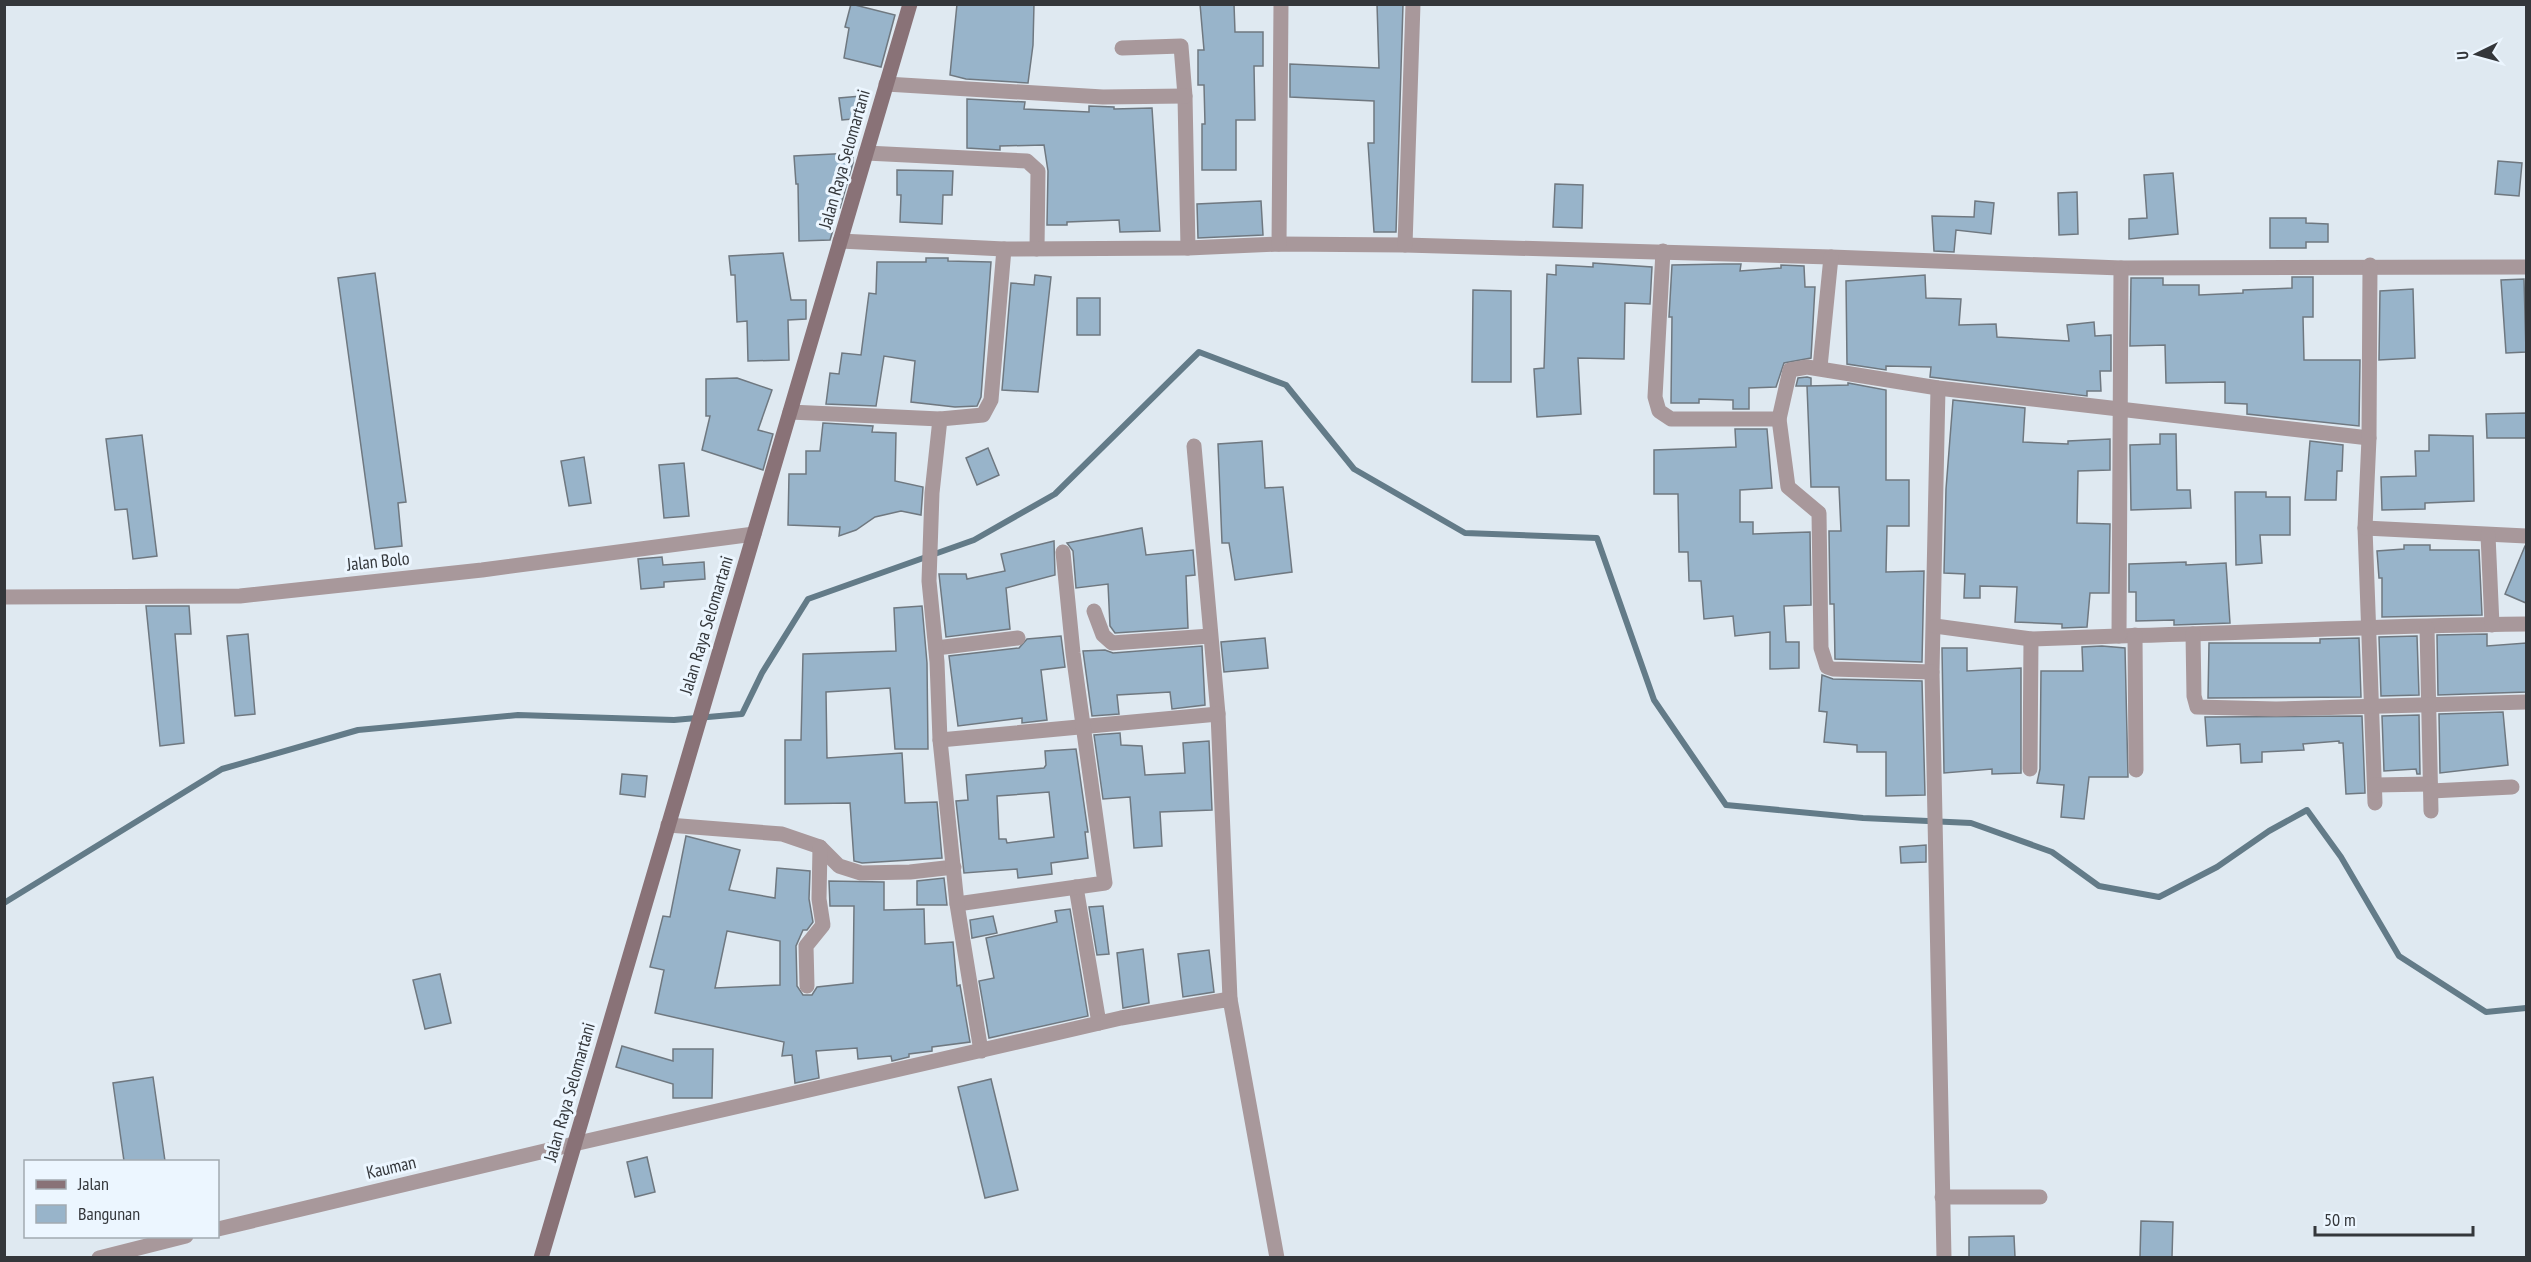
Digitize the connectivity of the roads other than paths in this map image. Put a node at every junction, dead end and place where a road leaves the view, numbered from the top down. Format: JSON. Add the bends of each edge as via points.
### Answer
{"nodes":[{"id":1,"x":910,"y":4,"type":"edge"},
{"id":2,"x":1281,"y":4,"type":"edge"},
{"id":3,"x":1413,"y":4,"type":"edge"},
{"id":4,"x":1122,"y":48,"type":"dead end"},
{"id":5,"x":886,"y":84,"type":"junction"},
{"id":6,"x":1185,"y":96,"type":"junction"},
{"id":7,"x":866,"y":153,"type":"junction"},
{"id":8,"x":840,"y":241,"type":"junction"},
{"id":9,"x":1279,"y":244,"type":"junction"},
{"id":10,"x":1405,"y":245,"type":"junction"},
{"id":11,"x":1188,"y":248,"type":"junction"},
{"id":12,"x":1004,"y":249,"type":"junction"},
{"id":13,"x":1037,"y":249,"type":"junction"},
{"id":14,"x":1663,"y":251,"type":"junction"},
{"id":15,"x":1831,"y":257,"type":"junction"},
{"id":16,"x":2370,"y":265,"type":"junction"},
{"id":17,"x":2526,"y":267,"type":"edge"},
{"id":18,"x":2121,"y":268,"type":"junction"},
{"id":19,"x":1820,"y":368,"type":"junction"},
{"id":20,"x":1938,"y":388,"type":"junction"},
{"id":21,"x":2122,"y":410,"type":"junction"},
{"id":22,"x":789,"y":412,"type":"junction"},
{"id":23,"x":940,"y":419,"type":"junction"},
{"id":24,"x":1779,"y":419,"type":"junction"},
{"id":25,"x":2369,"y":438,"type":"junction"},
{"id":26,"x":1194,"y":446,"type":"dead end"},
{"id":27,"x":2365,"y":528,"type":"junction"},
{"id":28,"x":754,"y":534,"type":"junction"},
{"id":29,"x":2488,"y":535,"type":"junction"},
{"id":30,"x":2526,"y":536,"type":"edge"},
{"id":31,"x":1064,"y":552,"type":"dead end"},
{"id":32,"x":4,"y":597,"type":"edge"},
{"id":33,"x":1094,"y":611,"type":"dead end"},
{"id":34,"x":2526,"y":624,"type":"edge"},
{"id":35,"x":2492,"y":625,"type":"junction"},
{"id":36,"x":1935,"y":626,"type":"junction"},
{"id":37,"x":2370,"y":626,"type":"junction"},
{"id":38,"x":2427,"y":628,"type":"junction"},
{"id":39,"x":2193,"y":634,"type":"junction"},
{"id":40,"x":2135,"y":635,"type":"junction"},
{"id":41,"x":1210,"y":636,"type":"junction"},
{"id":42,"x":2119,"y":636,"type":"junction"},
{"id":43,"x":1018,"y":638,"type":"dead end"},
{"id":44,"x":2031,"y":639,"type":"junction"},
{"id":45,"x":936,"y":648,"type":"junction"},
{"id":46,"x":1932,"y":672,"type":"junction"},
{"id":47,"x":2526,"y":702,"type":"edge"},
{"id":48,"x":2372,"y":706,"type":"junction"},
{"id":49,"x":2427,"y":706,"type":"junction"},
{"id":50,"x":1218,"y":714,"type":"junction"},
{"id":51,"x":1084,"y":726,"type":"junction"},
{"id":52,"x":940,"y":740,"type":"junction"},
{"id":53,"x":2030,"y":769,"type":"dead end"},
{"id":54,"x":2136,"y":770,"type":"dead end"},
{"id":55,"x":2375,"y":785,"type":"junction"},
{"id":56,"x":2430,"y":787,"type":"junction"},
{"id":57,"x":2512,"y":787,"type":"dead end"},
{"id":58,"x":2375,"y":803,"type":"dead end"},
{"id":59,"x":2431,"y":811,"type":"dead end"},
{"id":60,"x":668,"y":825,"type":"junction"},
{"id":61,"x":820,"y":847,"type":"junction"},
{"id":62,"x":954,"y":867,"type":"junction"},
{"id":63,"x":1076,"y":887,"type":"junction"},
{"id":64,"x":957,"y":904,"type":"junction"},
{"id":65,"x":807,"y":986,"type":"dead end"},
{"id":66,"x":1230,"y":999,"type":"junction"},
{"id":67,"x":1099,"y":1023,"type":"junction"},
{"id":68,"x":981,"y":1051,"type":"junction"},
{"id":69,"x":574,"y":1144,"type":"junction"},
{"id":70,"x":1942,"y":1197,"type":"junction"},
{"id":71,"x":2040,"y":1197,"type":"dead end"},
{"id":72,"x":219,"y":1229,"type":"edge"},
{"id":73,"x":178,"y":1238,"type":"edge"},
{"id":74,"x":99,"y":1257,"type":"edge"},
{"id":75,"x":541,"y":1257,"type":"edge"},
{"id":76,"x":1277,"y":1257,"type":"edge"},
{"id":77,"x":1944,"y":1257,"type":"edge"}],
"edges":[{"from":1,"to":5,"type":"main road","name":"Jalan Raya Selomartani"},
{"from":2,"to":9,"type":"street"},
{"from":3,"to":10,"type":"street"},
{"from":4,"to":6,"type":"street","via":[[1180,46]]},
{"from":5,"to":6,"type":"street","via":[[1103,97]]},
{"from":5,"to":7,"type":"main road","name":"Jalan Raya Selomartani"},
{"from":6,"to":11,"type":"street"},
{"from":7,"to":8,"type":"main road","name":"Jalan Raya Selomartani"},
{"from":7,"to":13,"type":"street","via":[[1027,161],[1038,171]]},
{"from":8,"to":12,"type":"street"},
{"from":8,"to":22,"type":"main road","name":"Jalan Raya Selomartani"},
{"from":9,"to":10,"type":"street"},
{"from":9,"to":11,"type":"street"},
{"from":10,"to":14,"type":"street"},
{"from":11,"to":13,"type":"street"},
{"from":12,"to":13,"type":"street"},
{"from":12,"to":23,"type":"street","via":[[991,400],[983,415]]},
{"from":14,"to":15,"type":"street"},
{"from":14,"to":24,"type":"street","via":[[1655,397],[1659,411],[1671,419],[1682,420]]},
{"from":15,"to":18,"type":"street"},
{"from":15,"to":19,"type":"street"},
{"from":16,"to":17,"type":"street"},
{"from":16,"to":18,"type":"street"},
{"from":16,"to":25,"type":"street"},
{"from":18,"to":21,"type":"street"},
{"from":19,"to":20,"type":"street"},
{"from":19,"to":24,"type":"street","via":[[1791,370]]},
{"from":20,"to":21,"type":"street"},
{"from":20,"to":36,"type":"street"},
{"from":21,"to":25,"type":"street"},
{"from":21,"to":42,"type":"street"},
{"from":22,"to":23,"type":"street"},
{"from":22,"to":28,"type":"main road","name":"Jalan Raya Selomartani"},
{"from":23,"to":45,"type":"street","via":[[929,540]]},
{"from":24,"to":46,"type":"street","via":[[1788,487],[1819,513],[1821,648],[1827,667]]},
{"from":25,"to":27,"type":"street"},
{"from":26,"to":41,"type":"street"},
{"from":27,"to":29,"type":"street"},
{"from":27,"to":37,"type":"street"},
{"from":28,"to":32,"type":"street","name":"Jalan Bolo","via":[[482,570],[240,596]]},
{"from":28,"to":60,"type":"main road","name":"Jalan Raya Selomartani"},
{"from":29,"to":30,"type":"street"},
{"from":29,"to":35,"type":"street"},
{"from":31,"to":51,"type":"street"},
{"from":33,"to":41,"type":"street","via":[[1103,635],[1112,643]]},
{"from":34,"to":35,"type":"street"},
{"from":35,"to":38,"type":"street"},
{"from":36,"to":44,"type":"street"},
{"from":36,"to":46,"type":"street"},
{"from":37,"to":38,"type":"street"},
{"from":37,"to":39,"type":"street"},
{"from":37,"to":48,"type":"street"},
{"from":38,"to":49,"type":"street"},
{"from":39,"to":40,"type":"street"},
{"from":39,"to":48,"type":"street","via":[[2197,707]]},
{"from":40,"to":42,"type":"street"},
{"from":40,"to":54,"type":"street"},
{"from":41,"to":50,"type":"street"},
{"from":42,"to":44,"type":"street"},
{"from":43,"to":45,"type":"street"},
{"from":44,"to":53,"type":"street"},
{"from":45,"to":52,"type":"street"},
{"from":46,"to":70,"type":"street"},
{"from":47,"to":49,"type":"street"},
{"from":48,"to":49,"type":"street"},
{"from":48,"to":55,"type":"street"},
{"from":49,"to":56,"type":"street"},
{"from":50,"to":51,"type":"street"},
{"from":50,"to":66,"type":"street"},
{"from":51,"to":52,"type":"street"},
{"from":51,"to":63,"type":"street","via":[[1105,883]]},
{"from":52,"to":62,"type":"street"},
{"from":55,"to":56,"type":"street"},
{"from":55,"to":58,"type":"street"},
{"from":56,"to":57,"type":"street"},
{"from":56,"to":59,"type":"street"},
{"from":60,"to":61,"type":"street","via":[[782,834]]},
{"from":60,"to":69,"type":"main road","name":"Jalan Raya Selomartani"},
{"from":61,"to":62,"type":"street","via":[[839,866],[861,873]]},
{"from":61,"to":65,"type":"street","via":[[823,925],[806,946]]},
{"from":62,"to":64,"type":"street"},
{"from":63,"to":64,"type":"street"},
{"from":63,"to":67,"type":"street"},
{"from":64,"to":68,"type":"street"},
{"from":66,"to":67,"type":"street","name":"Kauman"},
{"from":66,"to":76,"type":"street"},
{"from":67,"to":68,"type":"street","name":"Kauman"},
{"from":68,"to":69,"type":"street","name":"Kauman"},
{"from":69,"to":72,"type":"street","name":"Kauman"},
{"from":69,"to":75,"type":"main road","name":"Jalan Raya Selomartani"},
{"from":70,"to":71,"type":"street"},
{"from":70,"to":77,"type":"street"},
{"from":73,"to":74,"type":"street"}]}
